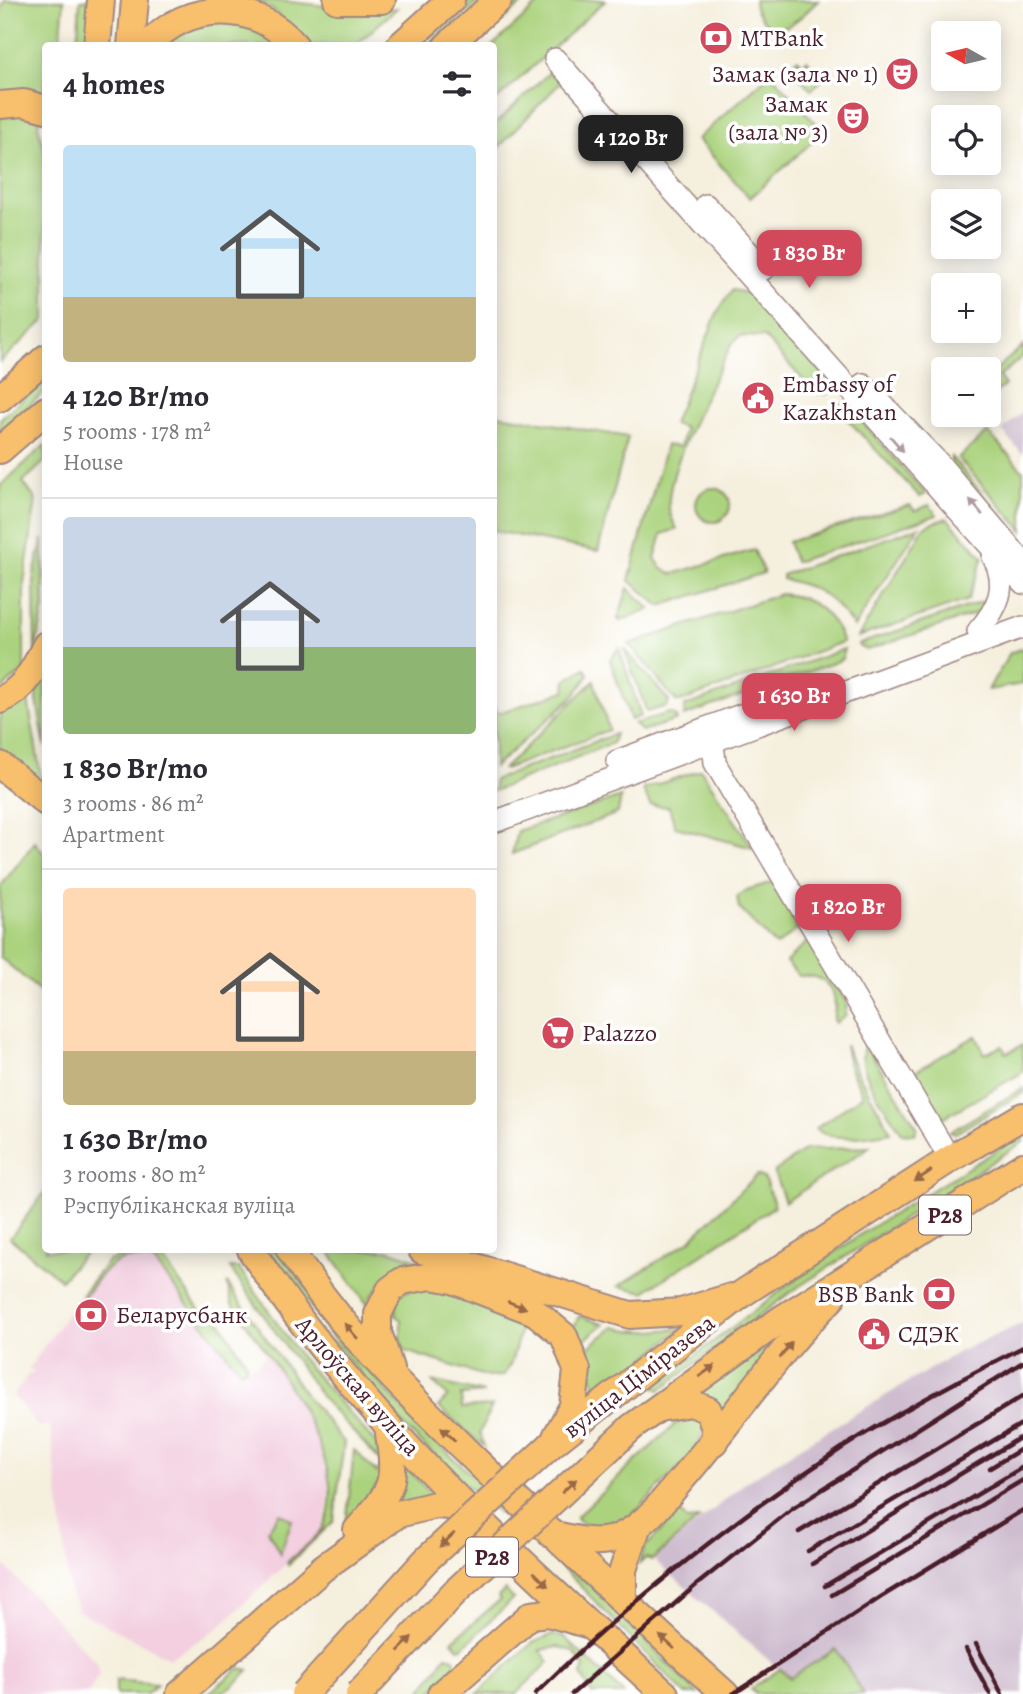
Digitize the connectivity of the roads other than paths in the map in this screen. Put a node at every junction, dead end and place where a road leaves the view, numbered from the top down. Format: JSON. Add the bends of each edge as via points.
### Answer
{"nodes":[{"id":1,"x":101,"y":0,"type":"edge"},
{"id":2,"x":135,"y":0,"type":"edge"},
{"id":3,"x":337,"y":0,"type":"edge"},
{"id":4,"x":382,"y":0,"type":"edge"},
{"id":5,"x":451,"y":0,"type":"edge"},
{"id":6,"x":498,"y":0,"type":"edge"},
{"id":7,"x":464,"y":36,"type":"edge"},
{"id":8,"x":97,"y":42,"type":"edge"},
{"id":9,"x":131,"y":42,"type":"edge"},
{"id":10,"x":152,"y":42,"type":"edge"},
{"id":11,"x":292,"y":42,"type":"edge"},
{"id":12,"x":404,"y":42,"type":"edge"},
{"id":13,"x":0,"y":105,"type":"edge"},
{"id":14,"x":42,"y":108,"type":"edge"},
{"id":15,"x":42,"y":361,"type":"edge"},
{"id":16,"x":0,"y":398,"type":"edge"},
{"id":17,"x":42,"y":413,"type":"edge"},
{"id":18,"x":0,"y":450,"type":"edge"},
{"id":19,"x":985,"y":543,"type":"junction"},
{"id":20,"x":1023,"y":562,"type":"edge"},
{"id":21,"x":1023,"y":583,"type":"edge"},
{"id":22,"x":1023,"y":614,"type":"edge"},
{"id":23,"x":1023,"y":627,"type":"edge"},
{"id":24,"x":978,"y":631,"type":"junction"},
{"id":25,"x":42,"y":654,"type":"edge"},
{"id":26,"x":0,"y":700,"type":"edge"},
{"id":27,"x":713,"y":742,"type":"junction"},
{"id":28,"x":0,"y":765,"type":"edge"},
{"id":29,"x":42,"y":799,"type":"edge"},
{"id":30,"x":497,"y":806,"type":"edge"},
{"id":31,"x":497,"y":821,"type":"edge"},
{"id":32,"x":1023,"y":1116,"type":"edge"},
{"id":33,"x":950,"y":1159,"type":"junction"},
{"id":34,"x":1023,"y":1166,"type":"edge"},
{"id":35,"x":253,"y":1253,"type":"edge"},
{"id":36,"x":291,"y":1253,"type":"edge"},
{"id":37,"x":431,"y":1253,"type":"edge"},
{"id":38,"x":867,"y":1264,"type":"junction"},
{"id":39,"x":743,"y":1293,"type":"junction"},
{"id":40,"x":396,"y":1383,"type":"junction"},
{"id":41,"x":641,"y":1419,"type":"junction"},
{"id":42,"x":388,"y":1426,"type":"junction"},
{"id":43,"x":714,"y":1442,"type":"junction"},
{"id":44,"x":552,"y":1444,"type":"junction"},
{"id":45,"x":475,"y":1515,"type":"junction"},
{"id":46,"x":637,"y":1528,"type":"junction"},
{"id":47,"x":551,"y":1534,"type":"junction"},
{"id":48,"x":323,"y":1568,"type":"junction"},
{"id":49,"x":623,"y":1602,"type":"junction"},
{"id":50,"x":588,"y":1624,"type":"junction"},
{"id":51,"x":180,"y":1694,"type":"edge"},
{"id":52,"x":304,"y":1694,"type":"edge"},
{"id":53,"x":359,"y":1694,"type":"edge"},
{"id":54,"x":441,"y":1694,"type":"edge"},
{"id":55,"x":665,"y":1694,"type":"edge"},
{"id":56,"x":725,"y":1694,"type":"edge"}],
"edges":[{"from":1,"to":8,"type":"main road"},
{"from":2,"to":9,"type":"main road"},
{"from":3,"to":4,"type":"main road"},
{"from":5,"to":12,"type":"main road"},
{"from":6,"to":7,"type":"main road"},
{"from":10,"to":11,"type":"main road","via":[[179,13],[224,2],[261,12]]},
{"from":13,"to":14,"type":"main road","via":[[24,103]]},
{"from":15,"to":16,"type":"main road"},
{"from":17,"to":18,"type":"main road"},
{"from":20,"to":19,"type":"street","one_way":true,"via":[[766,272],[560,54]]},
{"from":19,"to":21,"type":"street"},
{"from":19,"to":24,"type":"street","via":[[1000,570],[1001,583],[999,601]]},
{"from":22,"to":24,"type":"street"},
{"from":23,"to":27,"type":"street"},
{"from":24,"to":30,"type":"street"},
{"from":25,"to":26,"type":"main road","via":[[20,688]]},
{"from":27,"to":31,"type":"street"},
{"from":27,"to":33,"type":"street","via":[[715,763]]},
{"from":28,"to":29,"type":"main road"},
{"from":32,"to":33,"type":"main road","name":"вуліца Ціміразева","number":"Р28"},
{"from":33,"to":39,"type":"main road","name":"вуліца Ціміразева","number":"Р28","one_way":true},
{"from":34,"to":38,"type":"main road","name":"вуліца Ціміразева","number":"Р28"},
{"from":35,"to":42,"type":"main road","name":"Арлоўская вуліца","via":[[282,1298]]},
{"from":40,"to":36,"type":"main road","name":"Арлоўская вуліца","one_way":true,"via":[[322,1298]]},
{"from":37,"to":39,"type":"main road","via":[[608,1310],[658,1316]]},
{"from":41,"to":38,"type":"main road","name":"вуліца Ціміразева","number":"Р28","one_way":true},
{"from":43,"to":38,"type":"main road","one_way":true,"via":[[812,1317]]},
{"from":39,"to":44,"type":"main road","name":"вуліца Ціміразева","number":"Р28"},
{"from":40,"to":44,"type":"main road","one_way":true,"via":[[377,1332],[378,1314],[390,1290],[412,1277],[453,1280],[535,1312],[569,1344],[578,1370],[573,1406]]},
{"from":47,"to":40,"type":"main road","name":"Арлоўская вуліца","one_way":true},
{"from":41,"to":43,"type":"main road","via":[[676,1404],[699,1405],[712,1418]]},
{"from":53,"to":41,"type":"main road","name":"вуліца Ціміразева","number":"Р28","one_way":true,"bridge":true,"via":[[454,1593]]},
{"from":42,"to":45,"type":"main road","name":"Арлоўская вуліца"},
{"from":42,"to":48,"type":"main road","via":[[394,1468],[387,1496]]},
{"from":43,"to":46,"type":"main road"},
{"from":44,"to":52,"type":"main road","name":"вуліца Ціміразева","number":"Р28","one_way":true,"bridge":true,"via":[[426,1560]]},
{"from":45,"to":48,"type":"main road","via":[[435,1505],[398,1514]]},
{"from":45,"to":50,"type":"main road","name":"Арлоўская вуліца","one_way":true},
{"from":46,"to":47,"type":"main road","via":[[600,1541]]},
{"from":46,"to":49,"type":"main road","via":[[623,1570]]},
{"from":47,"to":49,"type":"main road","name":"Арлоўская вуліца"},
{"from":48,"to":51,"type":"main road"},
{"from":56,"to":49,"type":"main road","name":"Арлоўская вуліца","one_way":true},
{"from":50,"to":54,"type":"main road","via":[[548,1612],[530,1615]]},
{"from":50,"to":55,"type":"main road","name":"Арлоўская вуліца"}]}
